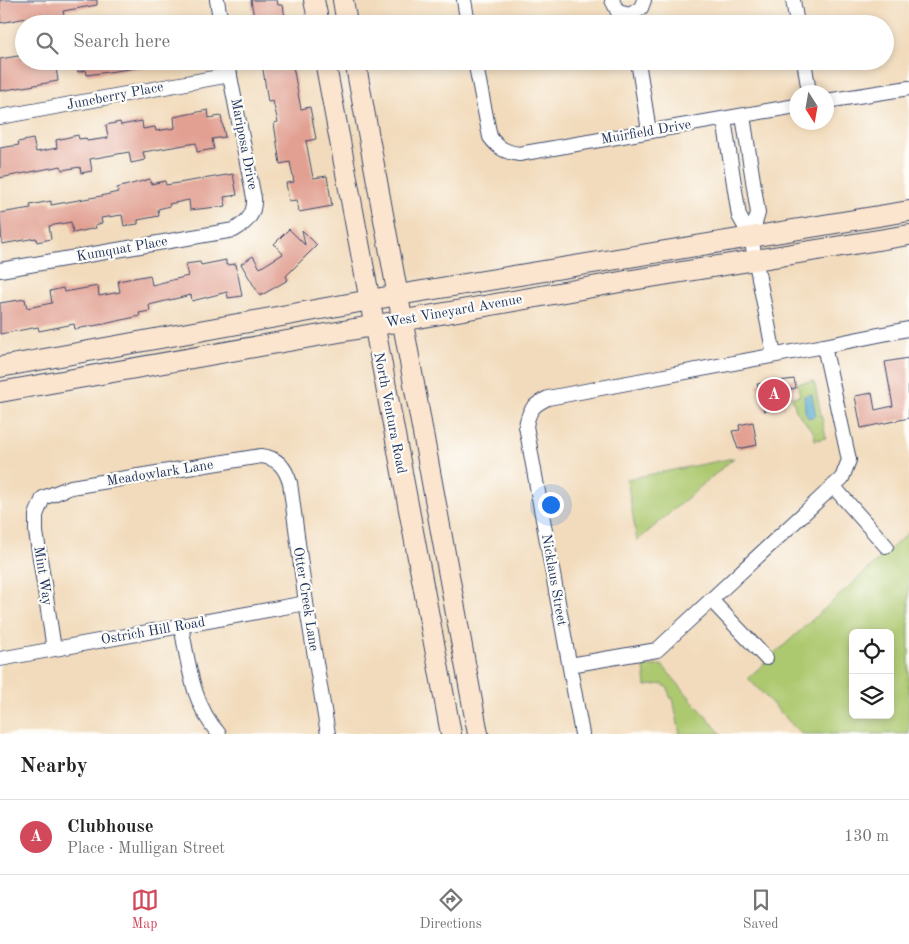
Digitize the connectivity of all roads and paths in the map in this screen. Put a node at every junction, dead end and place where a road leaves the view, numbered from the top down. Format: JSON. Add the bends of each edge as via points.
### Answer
{"nodes":[{"id":1,"x":217,"y":0,"type":"edge"},
{"id":2,"x":314,"y":0,"type":"edge"},
{"id":3,"x":343,"y":0,"type":"edge"},
{"id":4,"x":464,"y":0,"type":"edge"},
{"id":5,"x":612,"y":0,"type":"edge"},
{"id":6,"x":644,"y":0,"type":"edge"},
{"id":7,"x":793,"y":0,"type":"edge"},
{"id":8,"x":220,"y":15,"type":"edge"},
{"id":9,"x":317,"y":15,"type":"edge"},
{"id":10,"x":346,"y":15,"type":"edge"},
{"id":11,"x":466,"y":15,"type":"edge"},
{"id":12,"x":624,"y":15,"type":"edge"},
{"id":13,"x":635,"y":15,"type":"edge"},
{"id":14,"x":796,"y":15,"type":"edge"},
{"id":15,"x":219,"y":70,"type":"edge"},
{"id":16,"x":228,"y":70,"type":"edge"},
{"id":17,"x":327,"y":70,"type":"edge"},
{"id":18,"x":357,"y":70,"type":"edge"},
{"id":19,"x":477,"y":70,"type":"edge"},
{"id":20,"x":639,"y":70,"type":"edge"},
{"id":21,"x":806,"y":70,"type":"edge"},
{"id":22,"x":809,"y":85,"type":"edge"},
{"id":23,"x":909,"y":88,"type":"edge"},
{"id":24,"x":834,"y":101,"type":"edge"},
{"id":25,"x":789,"y":107,"type":"edge"},
{"id":26,"x":743,"y":116,"type":"junction"},
{"id":27,"x":0,"y":117,"type":"edge"},
{"id":28,"x":724,"y":119,"type":"junction"},
{"id":29,"x":649,"y":131,"type":"junction"},
{"id":30,"x":909,"y":212,"type":"edge"},
{"id":31,"x":243,"y":224,"type":"joint"},
{"id":32,"x":909,"y":235,"type":"edge"},
{"id":33,"x":751,"y":237,"type":"junction"},
{"id":34,"x":755,"y":261,"type":"junction"},
{"id":35,"x":0,"y":270,"type":"edge"},
{"id":36,"x":398,"y":295,"type":"junction"},
{"id":37,"x":370,"y":300,"type":"junction"},
{"id":38,"x":402,"y":321,"type":"junction"},
{"id":39,"x":374,"y":325,"type":"junction"},
{"id":40,"x":908,"y":329,"type":"edge"},
{"id":41,"x":824,"y":346,"type":"junction"},
{"id":42,"x":774,"y":355,"type":"junction"},
{"id":43,"x":0,"y":367,"type":"edge"},
{"id":44,"x":0,"y":392,"type":"edge"},
{"id":45,"x":283,"y":466,"type":"joint"},
{"id":46,"x":833,"y":486,"type":"junction"},
{"id":47,"x":39,"y":503,"type":"joint"},
{"id":48,"x":886,"y":546,"type":"dead end"},
{"id":49,"x":711,"y":600,"type":"junction"},
{"id":50,"x":306,"y":603,"type":"junction"},
{"id":51,"x":181,"y":626,"type":"junction"},
{"id":52,"x":54,"y":649,"type":"junction"},
{"id":53,"x":766,"y":658,"type":"dead end"},
{"id":54,"x":0,"y":659,"type":"edge"},
{"id":55,"x":570,"y":665,"type":"junction"},
{"id":56,"x":219,"y":734,"type":"edge"},
{"id":57,"x":328,"y":734,"type":"edge"},
{"id":58,"x":451,"y":734,"type":"edge"},
{"id":59,"x":478,"y":734,"type":"edge"},
{"id":60,"x":582,"y":734,"type":"edge"}],
"edges":[{"from":1,"to":8,"type":"street"},
{"from":2,"to":9,"type":"main road"},
{"from":3,"to":10,"type":"main road"},
{"from":4,"to":11,"type":"street"},
{"from":5,"to":12,"type":"street","via":[[618,12]]},
{"from":6,"to":13,"type":"street"},
{"from":7,"to":14,"type":"street"},
{"from":15,"to":27,"type":"street","name":"Juneberry Place"},
{"from":16,"to":31,"type":"street","name":"Mariposa Drive","via":[[255,206]]},
{"from":17,"to":37,"type":"main road","name":"North Ventura Road"},
{"from":18,"to":36,"type":"main road","name":"North Ventura Road"},
{"from":19,"to":29,"type":"street","name":"Muirfield Drive","via":[[486,125],[497,147],[508,152],[519,154]]},
{"from":20,"to":29,"type":"street"},
{"from":21,"to":22,"type":"street"},
{"from":23,"to":24,"type":"street"},
{"from":25,"to":26,"type":"street","name":"Muirfield Drive"},
{"from":26,"to":28,"type":"street","name":"Muirfield Drive"},
{"from":26,"to":33,"type":"street","via":[[758,213]]},
{"from":28,"to":29,"type":"street","name":"Muirfield Drive"},
{"from":28,"to":33,"type":"street","via":[[739,216]]},
{"from":30,"to":33,"type":"main road","name":"West Vineyard Avenue"},
{"from":31,"to":35,"type":"street","name":"Kumquat Place","via":[[234,230]]},
{"from":32,"to":34,"type":"main road","name":"West Vineyard Avenue"},
{"from":33,"to":34,"type":"street"},
{"from":33,"to":36,"type":"main road","name":"West Vineyard Avenue"},
{"from":34,"to":38,"type":"main road","name":"West Vineyard Avenue"},
{"from":34,"to":42,"type":"street"},
{"from":36,"to":37,"type":"main road","name":"West Vineyard Avenue"},
{"from":36,"to":38,"type":"main road","name":"North Ventura Road"},
{"from":37,"to":39,"type":"main road","name":"North Ventura Road"},
{"from":37,"to":43,"type":"main road","name":"West Vineyard Avenue"},
{"from":38,"to":39,"type":"main road","name":"West Vineyard Avenue"},
{"from":38,"to":59,"type":"main road","name":"North Ventura Road"},
{"from":39,"to":44,"type":"main road","name":"West Vineyard Avenue"},
{"from":39,"to":58,"type":"main road","name":"North Ventura Road"},
{"from":40,"to":41,"type":"street"},
{"from":41,"to":42,"type":"street"},
{"from":41,"to":46,"type":"street","via":[[849,460],[842,478]]},
{"from":42,"to":55,"type":"street","name":"Nicklaus Street","via":[[548,398],[537,402],[528,411],[526,426]]},
{"from":45,"to":47,"type":"street","name":"Meadowlark Lane","via":[[261,456],[72,488],[43,498]]},
{"from":45,"to":50,"type":"street","name":"Otter Creek Lane","via":[[290,483]]},
{"from":46,"to":48,"type":"street"},
{"from":46,"to":49,"type":"street"},
{"from":47,"to":52,"type":"street","name":"Mint Way","via":[[36,532]]},
{"from":49,"to":53,"type":"street"},
{"from":49,"to":55,"type":"street","via":[[657,650]]},
{"from":50,"to":51,"type":"street","name":"Ostrich Hill Road"},
{"from":50,"to":57,"type":"street","name":"Otter Creek Lane"},
{"from":51,"to":52,"type":"street","name":"Ostrich Hill Road"},
{"from":51,"to":56,"type":"street","via":[[194,690],[201,708]]},
{"from":52,"to":54,"type":"street","name":"Ostrich Hill Road"},
{"from":55,"to":60,"type":"street","name":"Nicklaus Street"}]}
